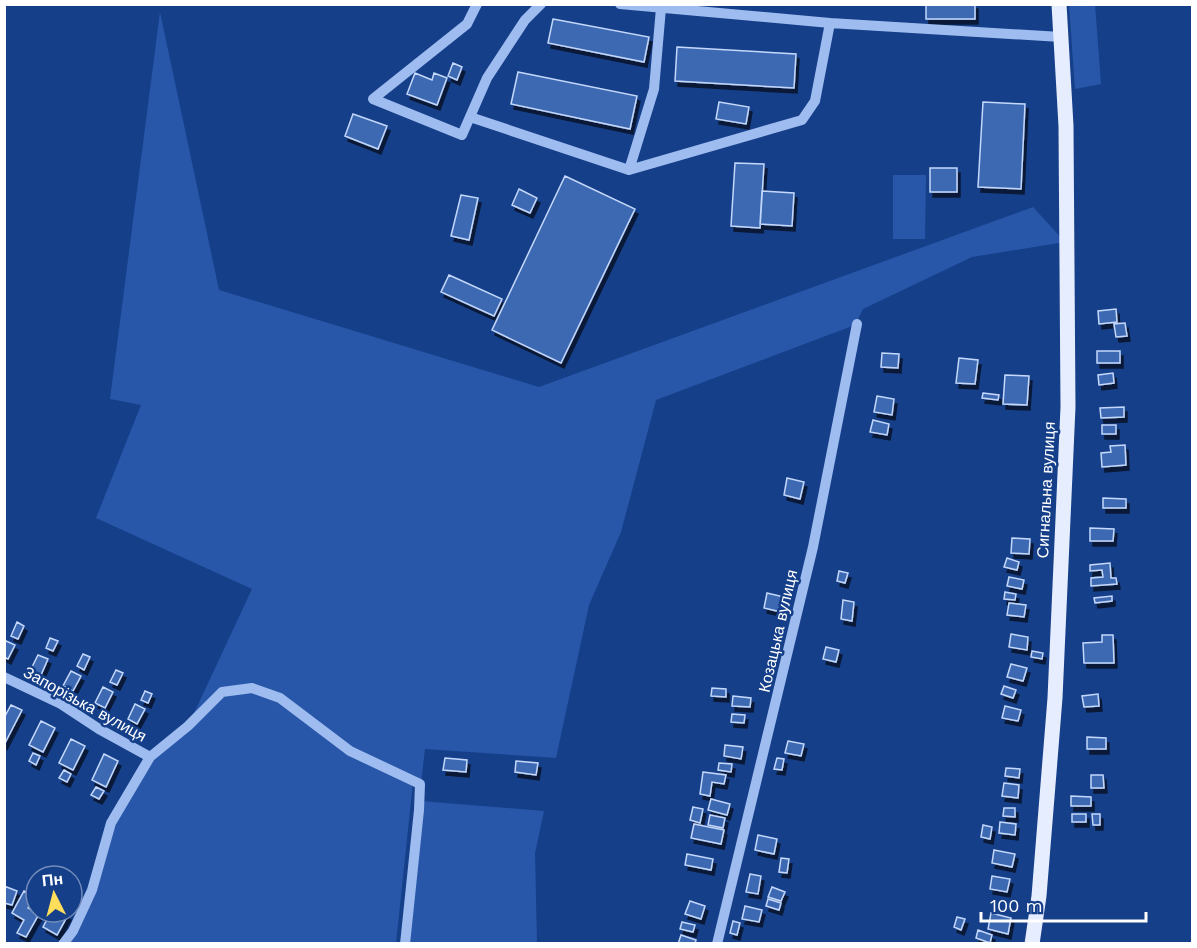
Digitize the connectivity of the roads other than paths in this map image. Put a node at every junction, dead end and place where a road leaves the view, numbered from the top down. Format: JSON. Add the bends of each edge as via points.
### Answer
{"nodes":[{"id":1,"x":477,"y":4,"type":"edge"},
{"id":2,"x":541,"y":4,"type":"edge"},
{"id":3,"x":620,"y":4,"type":"edge"},
{"id":4,"x":1059,"y":4,"type":"edge"},
{"id":5,"x":661,"y":8,"type":"junction"},
{"id":6,"x":830,"y":23,"type":"junction"},
{"id":7,"x":1061,"y":37,"type":"junction"},
{"id":8,"x":470,"y":117,"type":"junction"},
{"id":9,"x":629,"y":170,"type":"junction"},
{"id":10,"x":857,"y":324,"type":"dead end"},
{"id":11,"x":4,"y":677,"type":"edge"},
{"id":12,"x":150,"y":758,"type":"junction"},
{"id":13,"x":63,"y":944,"type":"edge"},
{"id":14,"x":405,"y":944,"type":"edge"},
{"id":15,"x":717,"y":944,"type":"edge"},
{"id":16,"x":1032,"y":944,"type":"edge"}],
"edges":[{"from":1,"to":8,"type":"street","via":[[467,24],[373,99],[462,135]]},
{"from":2,"to":8,"type":"street","via":[[525,20],[487,78]]},
{"from":3,"to":5,"type":"street"},
{"from":4,"to":7,"type":"main road","name":"Сигнальна вулиця"},
{"from":5,"to":6,"type":"street"},
{"from":5,"to":9,"type":"street","via":[[654,89]]},
{"from":6,"to":7,"type":"street"},
{"from":6,"to":9,"type":"street","via":[[815,101],[802,120]]},
{"from":7,"to":16,"type":"main road","name":"Сигнальна вулиця","via":[[1066,126],[1068,407],[1055,698]]},
{"from":8,"to":9,"type":"street"},
{"from":10,"to":15,"type":"street","name":"Козацька вулиця","via":[[813,547]]},
{"from":11,"to":12,"type":"street","name":"Запорізька вулиця","via":[[61,704]]},
{"from":12,"to":13,"type":"street","via":[[111,823],[92,890]]},
{"from":12,"to":14,"type":"street","via":[[222,692],[252,688],[280,698],[350,751],[420,784]]}]}
